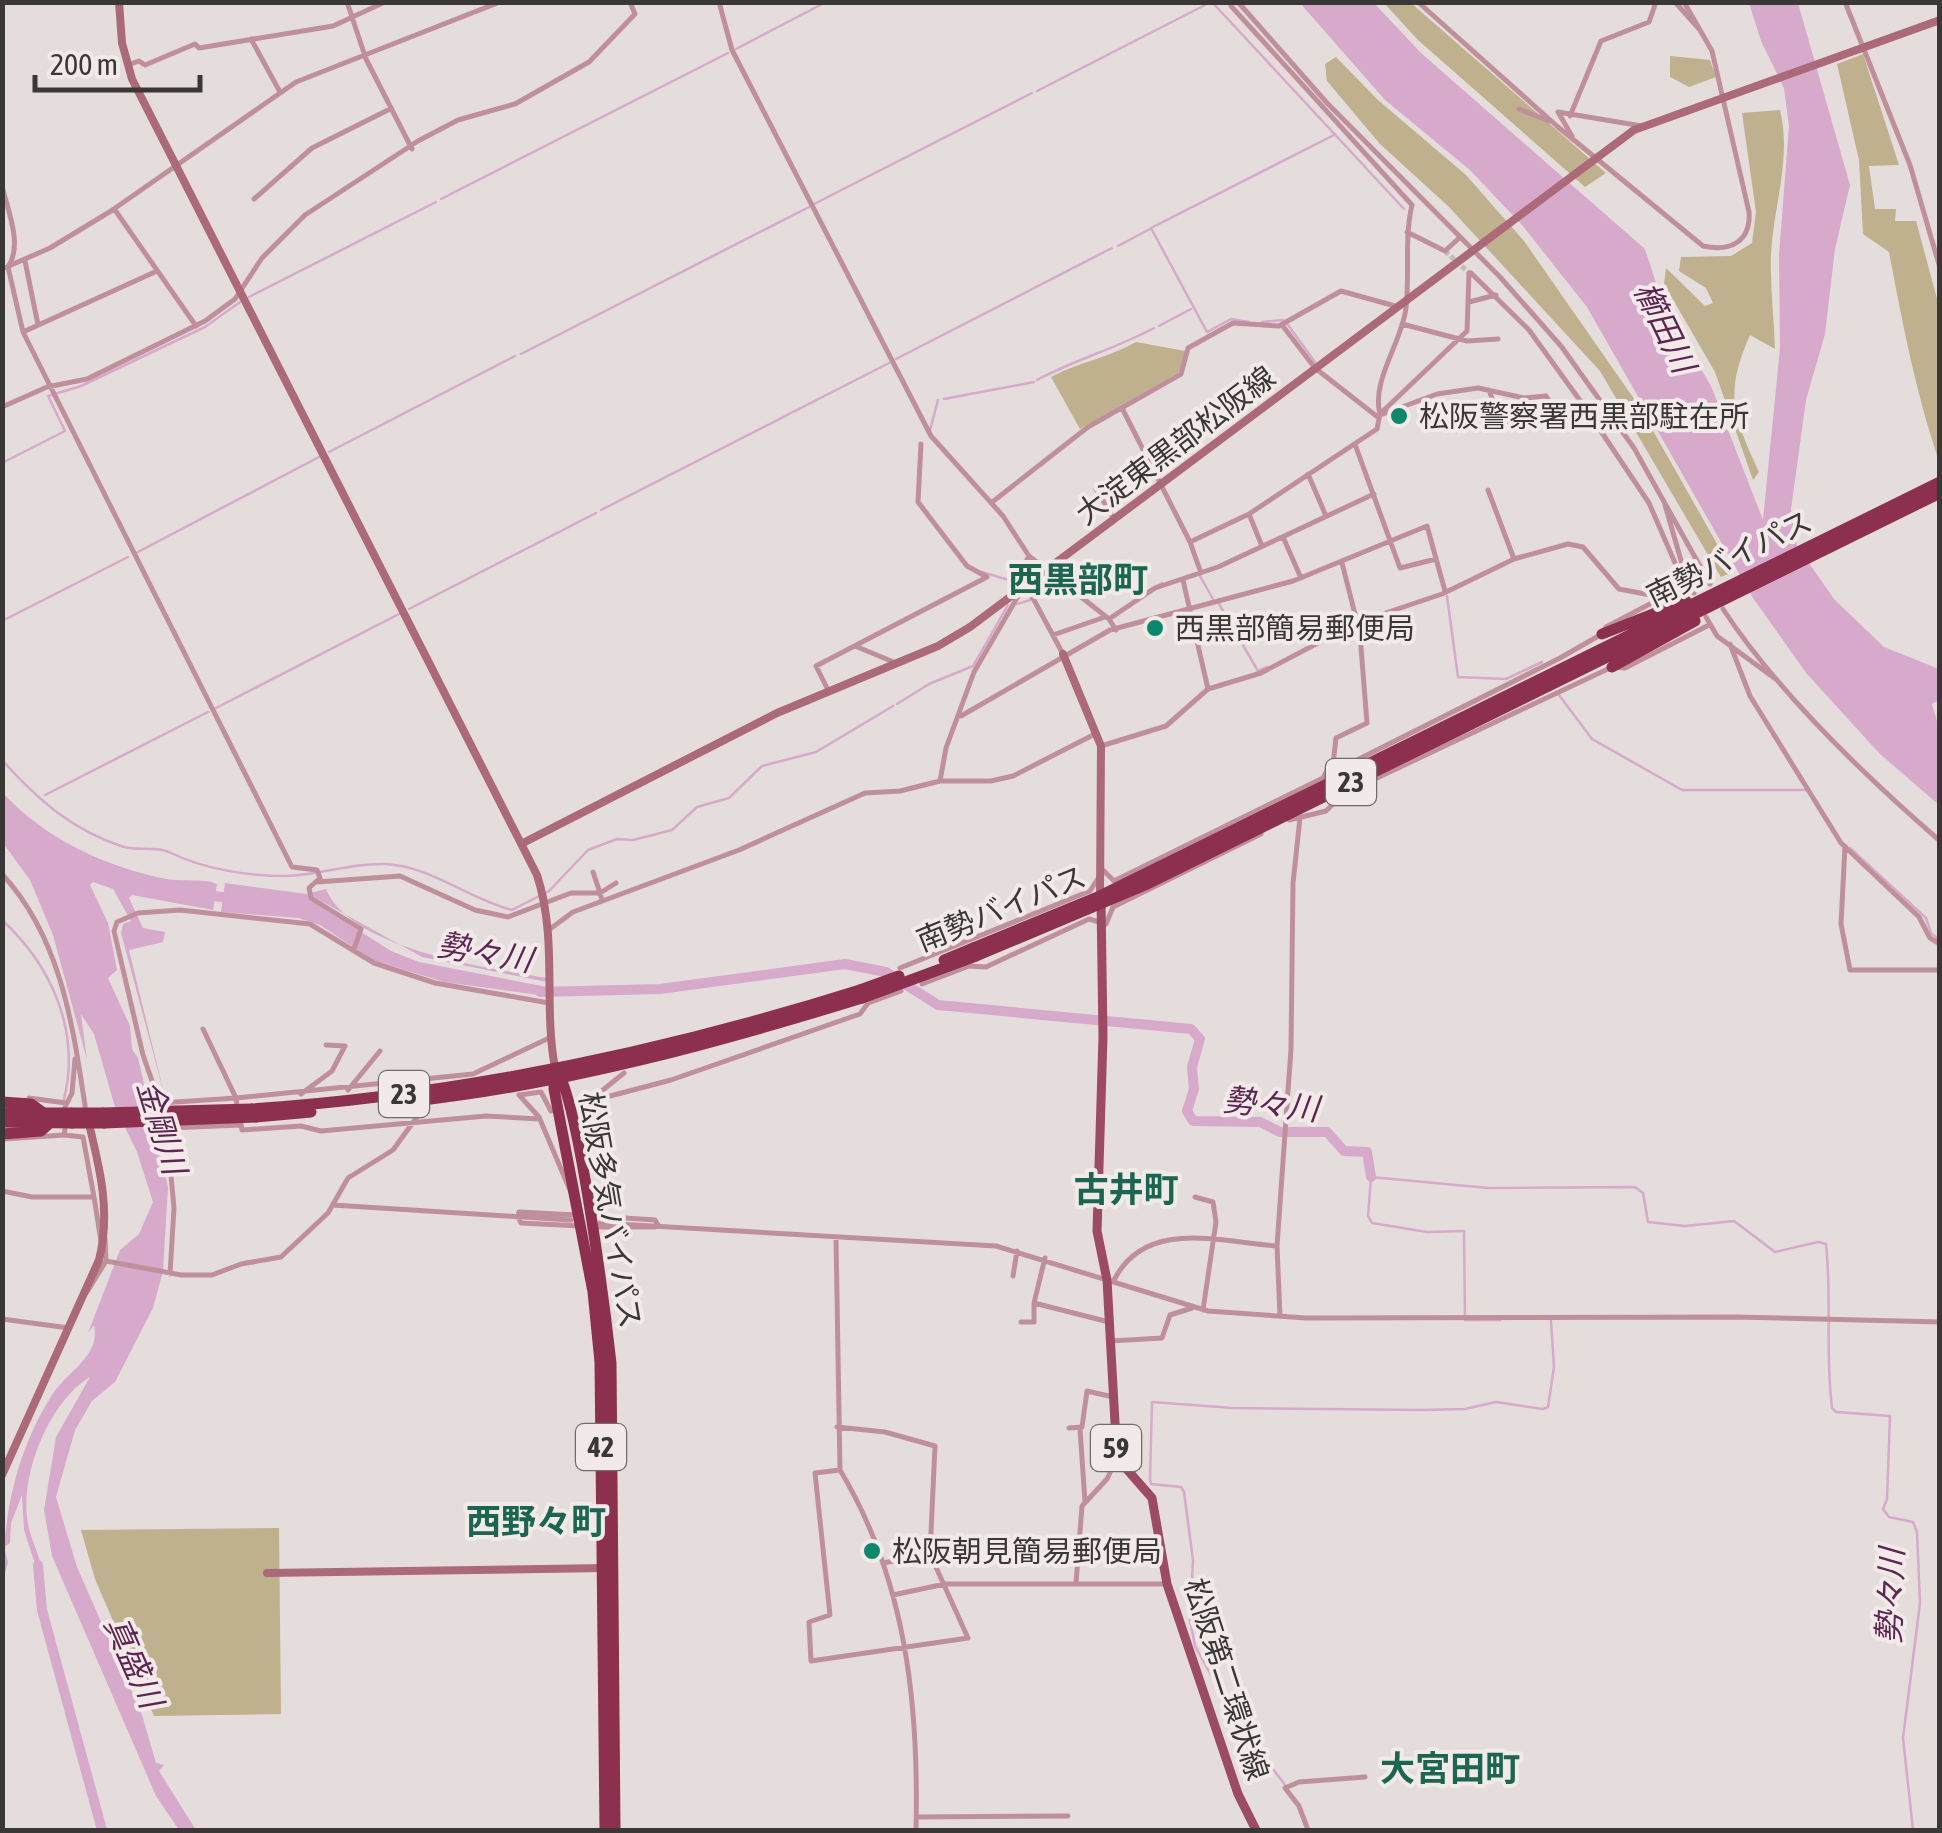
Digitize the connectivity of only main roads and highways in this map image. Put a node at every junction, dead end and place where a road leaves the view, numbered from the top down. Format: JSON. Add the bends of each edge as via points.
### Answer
{"nodes":[{"id":1,"x":119,"y":2,"type":"edge"},
{"id":2,"x":1940,"y":20,"type":"edge"},
{"id":3,"x":1940,"y":482,"type":"edge"},
{"id":4,"x":1940,"y":493,"type":"edge"},
{"id":5,"x":1713,"y":597,"type":"junction"},
{"id":6,"x":1602,"y":634,"type":"road end"},
{"id":7,"x":1063,"y":654,"type":"road end"},
{"id":8,"x":1612,"y":667,"type":"road end"},
{"id":9,"x":523,"y":843,"type":"junction"},
{"id":10,"x":1101,"y":900,"type":"junction"},
{"id":11,"x":557,"y":1075,"type":"junction"},
{"id":12,"x":2,"y":1100,"type":"edge"},
{"id":13,"x":2,"y":1112,"type":"edge"},
{"id":14,"x":87,"y":1118,"type":"junction"},
{"id":15,"x":47,"y":1119,"type":"junction"},
{"id":16,"x":2,"y":1122,"type":"edge"},
{"id":17,"x":2,"y":1136,"type":"edge"},
{"id":18,"x":585,"y":1221,"type":"junction"},
{"id":19,"x":2,"y":1475,"type":"edge"},
{"id":20,"x":607,"y":1568,"type":"junction"},
{"id":21,"x":266,"y":1573,"type":"dead end"},
{"id":22,"x":605,"y":1830,"type":"edge"},
{"id":23,"x":615,"y":1830,"type":"edge"},
{"id":24,"x":1256,"y":1830,"type":"edge"}],
"edges":[{"from":1,"to":9,"type":"main road","via":[[128,66],[175,164]]},
{"from":2,"to":9,"type":"main road","name":"大淀東黒部松阪線","via":[[1642,126],[970,627],[828,690]]},
{"from":3,"to":5,"type":"highway","name":"南勢バイパス","number":"23"},
{"from":4,"to":5,"type":"highway","name":"南勢バイパス","number":"23"},
{"from":5,"to":6,"type":"highway","via":[[1682,601]]},
{"from":5,"to":8,"type":"highway","via":[[1654,646]]},
{"from":5,"to":10,"type":"highway","name":"南勢バイパス","number":"23","via":[[1331,793]]},
{"from":7,"to":10,"type":"main road","via":[[1100,746]]},
{"from":9,"to":11,"type":"main road","via":[[550,929],[550,1038]]},
{"from":10,"to":11,"type":"highway","name":"南勢バイパス","number":"23","bridge":true,"via":[[735,1037]]},
{"from":10,"to":24,"type":"main road","name":"松阪第二環状線","number":"59","via":[[1097,1231],[1110,1281],[1117,1458],[1152,1498],[1167,1584]]},
{"from":11,"to":14,"type":"highway","name":"南勢バイパス","number":"23","bridge":true,"via":[[254,1113]]},
{"from":11,"to":18,"type":"highway","name":"松阪多気バイパス","number":"42","via":[[576,1140]]},
{"from":11,"to":18,"type":"highway","name":"松阪多気バイパス","number":"42","via":[[558,1109]]},
{"from":12,"to":15,"type":"highway","via":[[31,1104]]},
{"from":13,"to":15,"type":"highway","name":"南勢バイパス","number":"23","bridge":true},
{"from":14,"to":15,"type":"highway","name":"南勢バイパス","number":"23","bridge":true},
{"from":14,"to":19,"type":"main road","via":[[104,1192],[104,1240]]},
{"from":15,"to":16,"type":"highway","name":"南勢バイパス","number":"23","bridge":true},
{"from":15,"to":17,"type":"highway","via":[[41,1130]]},
{"from":18,"to":20,"type":"highway","name":"松阪多気バイパス","number":"42","via":[[600,1362]]},
{"from":20,"to":21,"type":"main road"},
{"from":20,"to":22,"type":"highway","name":"松阪多気バイパス","number":"42"},
{"from":20,"to":23,"type":"highway","name":"松阪多気バイパス","number":"42"}]}
